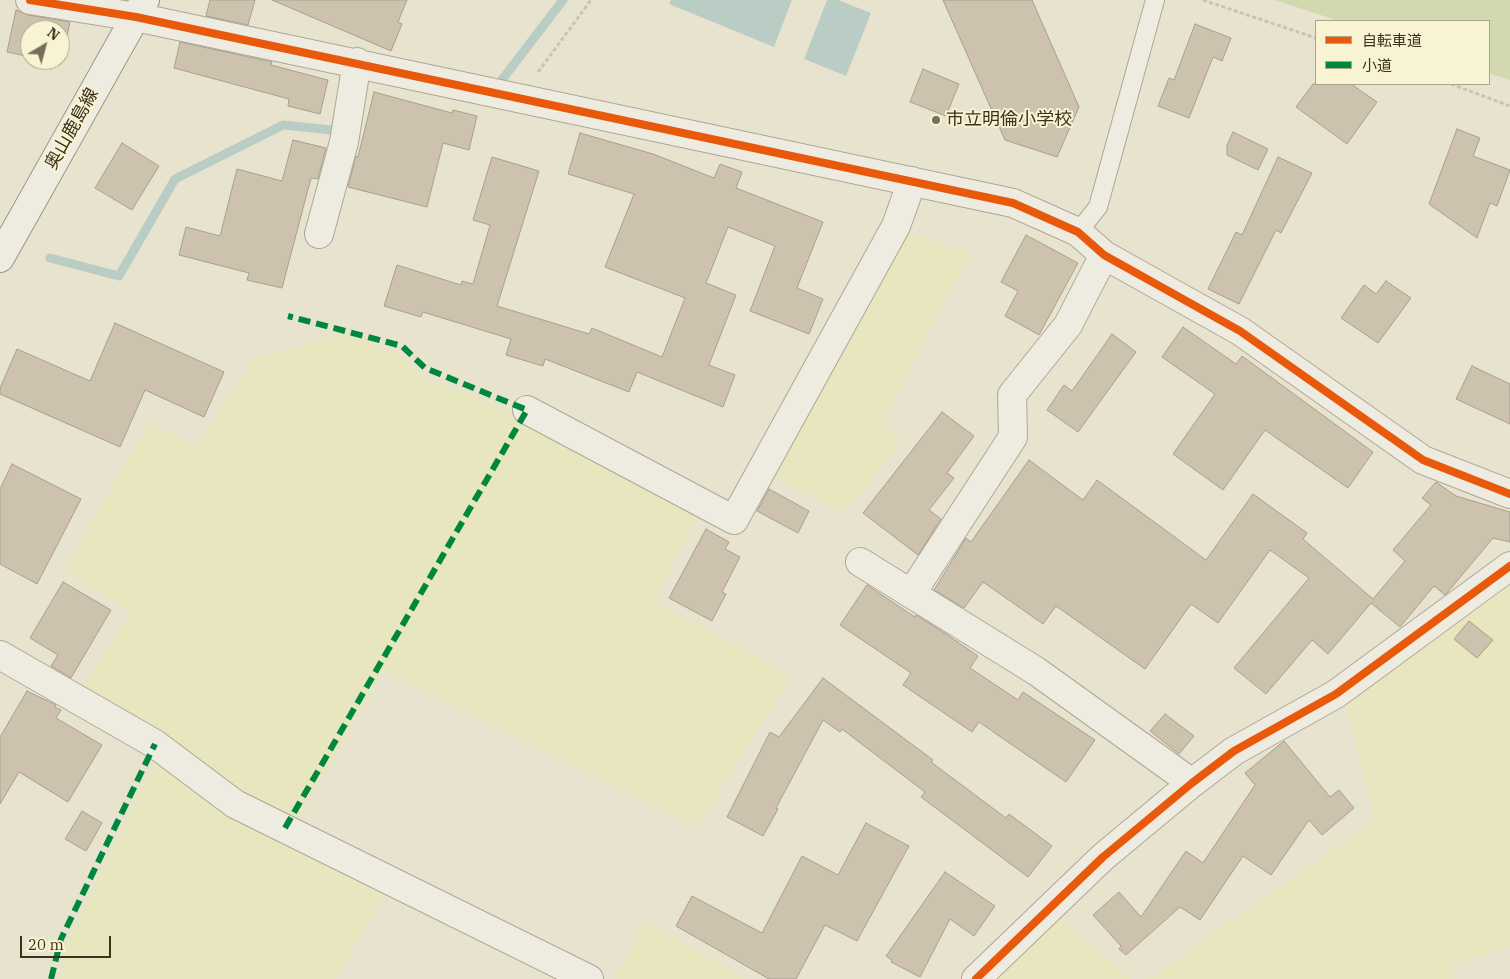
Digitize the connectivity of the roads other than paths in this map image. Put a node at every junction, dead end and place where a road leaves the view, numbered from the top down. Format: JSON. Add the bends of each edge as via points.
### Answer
{"nodes":[{"id":1,"x":30,"y":0,"type":"edge"},
{"id":2,"x":1155,"y":0,"type":"edge"},
{"id":3,"x":140,"y":8,"type":"edge"},
{"id":4,"x":357,"y":62,"type":"junction"},
{"id":5,"x":912,"y":181,"type":"junction"},
{"id":6,"x":1078,"y":232,"type":"junction"},
{"id":7,"x":319,"y":234,"type":"dead end"},
{"id":8,"x":1104,"y":255,"type":"junction"},
{"id":9,"x":0,"y":258,"type":"edge"},
{"id":10,"x":527,"y":410,"type":"dead end"},
{"id":11,"x":1510,"y":494,"type":"edge"},
{"id":12,"x":860,"y":562,"type":"dead end"},
{"id":13,"x":1510,"y":566,"type":"edge"},
{"id":14,"x":911,"y":594,"type":"junction"},
{"id":15,"x":0,"y":655,"type":"edge"},
{"id":16,"x":1192,"y":783,"type":"junction"},
{"id":17,"x":589,"y":979,"type":"edge"},
{"id":18,"x":976,"y":979,"type":"edge"}],
"edges":[{"from":1,"to":3,"type":"street"},
{"from":2,"to":6,"type":"lane","via":[[1098,207]]},
{"from":3,"to":4,"type":"street"},
{"from":3,"to":9,"type":"street","name":"奥山鹿島線"},
{"from":4,"to":5,"type":"street"},
{"from":4,"to":7,"type":"street","via":[[346,131]]},
{"from":5,"to":6,"type":"street","via":[[1013,203]]},
{"from":5,"to":10,"type":"street","via":[[896,226],[734,520]]},
{"from":6,"to":8,"type":"street"},
{"from":8,"to":11,"type":"street","via":[[1240,331],[1423,460]]},
{"from":8,"to":14,"type":"street","via":[[1068,324],[1012,395],[1013,437]]},
{"from":12,"to":14,"type":"street"},
{"from":13,"to":16,"type":"street","via":[[1336,694],[1234,751]]},
{"from":14,"to":16,"type":"street","via":[[1036,671]]},
{"from":15,"to":17,"type":"street","via":[[155,744],[235,804]]},
{"from":16,"to":18,"type":"street","via":[[1103,857]]}]}
